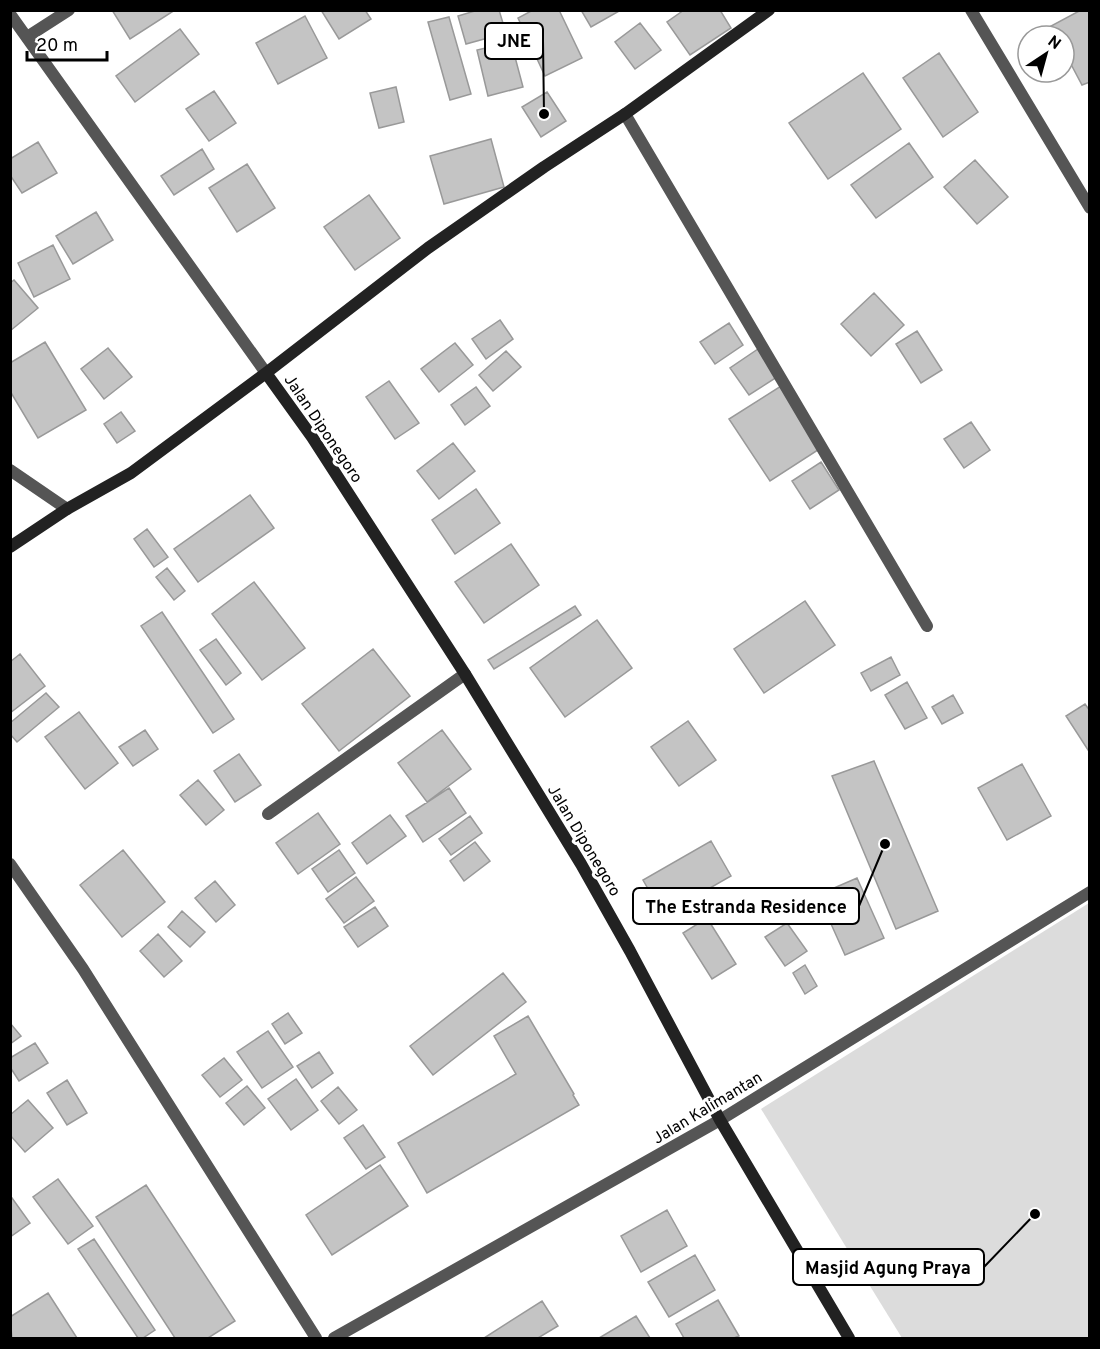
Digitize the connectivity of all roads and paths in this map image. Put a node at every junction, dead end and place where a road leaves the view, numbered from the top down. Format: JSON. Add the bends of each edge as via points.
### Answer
{"nodes":[{"id":1,"x":69,"y":10,"type":"edge"},
{"id":2,"x":769,"y":10,"type":"edge"},
{"id":3,"x":971,"y":10,"type":"edge"},
{"id":4,"x":10,"y":14,"type":"edge"},
{"id":5,"x":27,"y":37,"type":"junction"},
{"id":6,"x":625,"y":114,"type":"junction"},
{"id":7,"x":1089,"y":208,"type":"edge"},
{"id":8,"x":266,"y":373,"type":"junction"},
{"id":9,"x":10,"y":470,"type":"edge"},
{"id":10,"x":67,"y":509,"type":"junction"},
{"id":11,"x":10,"y":547,"type":"edge"},
{"id":12,"x":927,"y":626,"type":"dead end"},
{"id":13,"x":465,"y":674,"type":"junction"},
{"id":14,"x":268,"y":814,"type":"dead end"},
{"id":15,"x":10,"y":864,"type":"edge"},
{"id":16,"x":1089,"y":892,"type":"edge"},
{"id":17,"x":720,"y":1120,"type":"junction"},
{"id":18,"x":316,"y":1338,"type":"edge"},
{"id":19,"x":334,"y":1338,"type":"edge"},
{"id":20,"x":849,"y":1338,"type":"edge"}],
"edges":[{"from":1,"to":5,"type":"street"},
{"from":2,"to":6,"type":"main road"},
{"from":3,"to":7,"type":"street"},
{"from":4,"to":5,"type":"street"},
{"from":5,"to":8,"type":"street"},
{"from":6,"to":8,"type":"main road","via":[[428,248]]},
{"from":6,"to":12,"type":"street"},
{"from":8,"to":10,"type":"main road","via":[[131,473]]},
{"from":8,"to":13,"type":"main road","name":"Jalan Diponegoro","via":[[312,437]]},
{"from":9,"to":10,"type":"street"},
{"from":10,"to":11,"type":"main road"},
{"from":13,"to":14,"type":"street"},
{"from":13,"to":17,"type":"main road","name":"Jalan Diponegoro","via":[[581,864]]},
{"from":15,"to":18,"type":"street","via":[[83,969]]},
{"from":16,"to":17,"type":"street","name":"Jalan Kalimantan"},
{"from":17,"to":19,"type":"street","name":"Jalan Kalimantan"},
{"from":17,"to":20,"type":"main road","name":"Jalan Diponegoro"}]}
